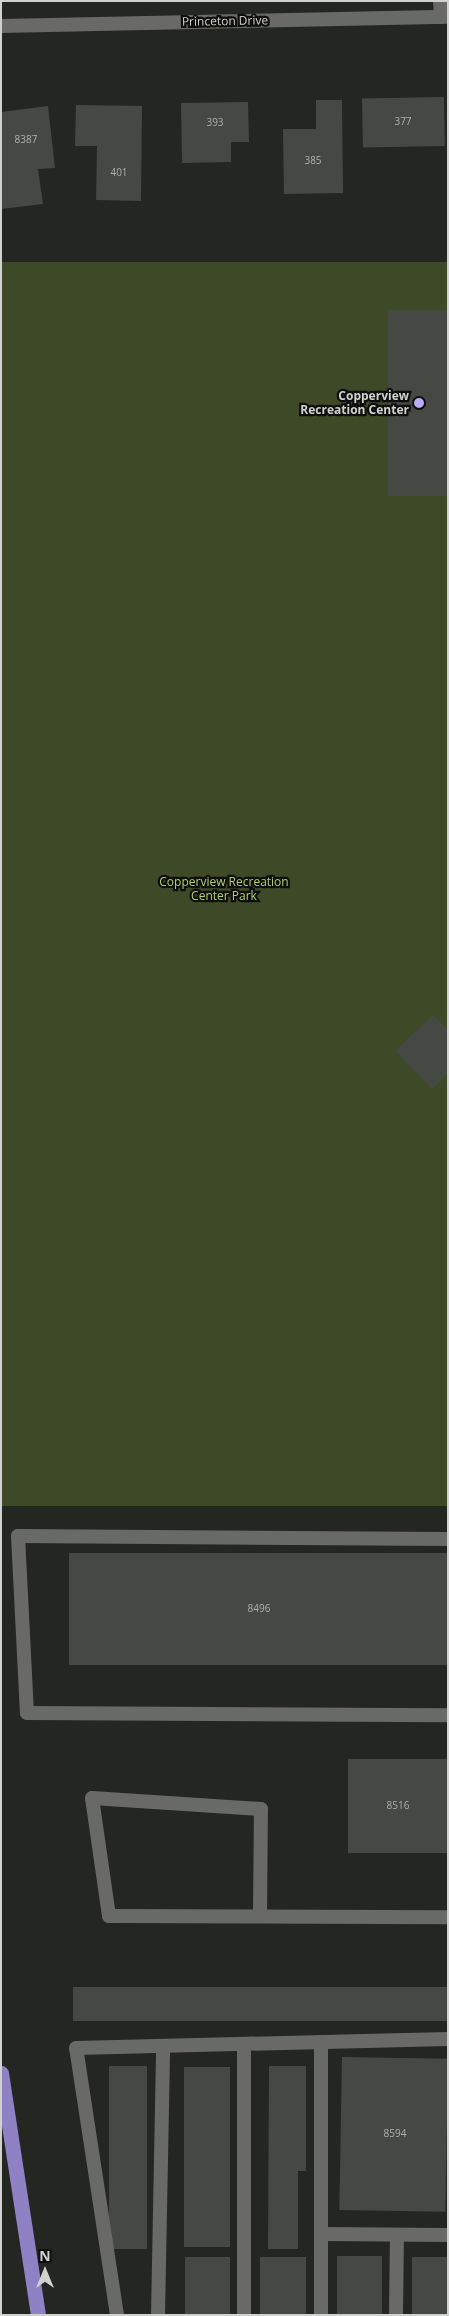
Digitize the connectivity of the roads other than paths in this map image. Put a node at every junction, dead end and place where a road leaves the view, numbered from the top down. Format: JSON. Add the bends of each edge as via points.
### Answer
{"nodes":[{"id":1,"x":440,"y":1,"type":"edge"},
{"id":2,"x":444,"y":17,"type":"edge"},
{"id":3,"x":1,"y":26,"type":"edge"},
{"id":4,"x":448,"y":1539,"type":"edge"},
{"id":5,"x":448,"y":1715,"type":"edge"},
{"id":6,"x":260,"y":1916,"type":"junction"},
{"id":7,"x":448,"y":1918,"type":"edge"},
{"id":8,"x":448,"y":2039,"type":"edge"},
{"id":9,"x":321,"y":2042,"type":"junction"},
{"id":10,"x":244,"y":2044,"type":"junction"},
{"id":11,"x":163,"y":2046,"type":"junction"},
{"id":12,"x":1,"y":2073,"type":"edge"},
{"id":13,"x":321,"y":2234,"type":"junction"},
{"id":14,"x":397,"y":2235,"type":"junction"},
{"id":15,"x":448,"y":2235,"type":"edge"},
{"id":16,"x":38,"y":2315,"type":"edge"},
{"id":17,"x":117,"y":2315,"type":"edge"},
{"id":18,"x":158,"y":2315,"type":"edge"},
{"id":19,"x":244,"y":2315,"type":"edge"},
{"id":20,"x":321,"y":2315,"type":"edge"},
{"id":21,"x":396,"y":2315,"type":"edge"}],
"edges":[{"from":1,"to":2,"type":"street"},
{"from":2,"to":3,"type":"street","name":"Princeton Drive"},
{"from":4,"to":5,"type":"street","via":[[18,1536],[27,1712]]},
{"from":6,"to":6,"type":"street","via":[[109,1916],[92,1798],[261,1809]]},
{"from":6,"to":7,"type":"street"},
{"from":8,"to":9,"type":"street"},
{"from":9,"to":10,"type":"street"},
{"from":9,"to":13,"type":"street"},
{"from":10,"to":11,"type":"street"},
{"from":10,"to":19,"type":"street"},
{"from":11,"to":17,"type":"street","via":[[76,2048]]},
{"from":11,"to":18,"type":"street"},
{"from":12,"to":16,"type":"highway"},
{"from":13,"to":14,"type":"street"},
{"from":13,"to":20,"type":"street"},
{"from":14,"to":15,"type":"street"},
{"from":14,"to":21,"type":"street"}]}
